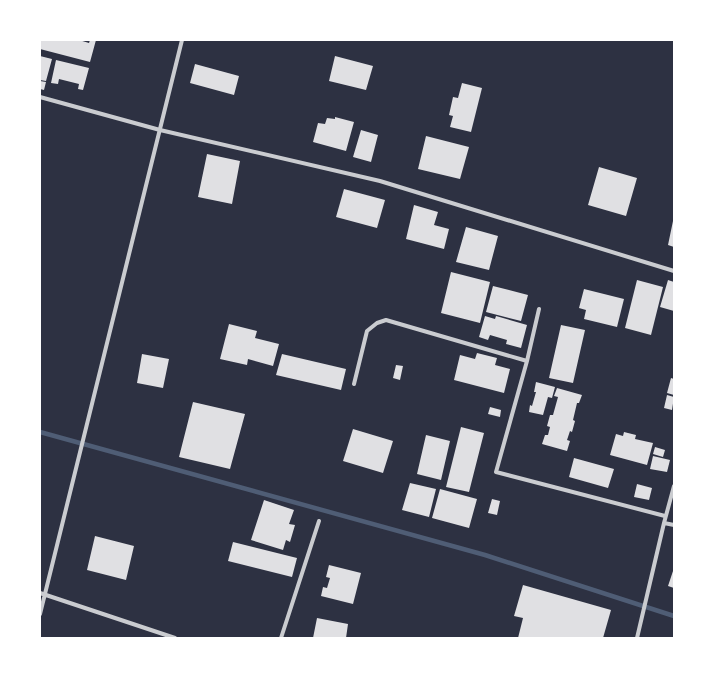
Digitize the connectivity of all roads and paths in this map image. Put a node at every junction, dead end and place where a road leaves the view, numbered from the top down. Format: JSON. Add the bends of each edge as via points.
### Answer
{"nodes":[{"id":1,"x":182,"y":40,"type":"edge"},
{"id":2,"x":40,"y":97,"type":"edge"},
{"id":3,"x":160,"y":130,"type":"junction"},
{"id":4,"x":674,"y":271,"type":"edge"},
{"id":5,"x":539,"y":309,"type":"dead end"},
{"id":6,"x":527,"y":361,"type":"junction"},
{"id":7,"x":354,"y":384,"type":"dead end"},
{"id":8,"x":674,"y":486,"type":"edge"},
{"id":9,"x":665,"y":516,"type":"junction"},
{"id":10,"x":319,"y":521,"type":"dead end"},
{"id":11,"x":664,"y":522,"type":"junction"},
{"id":12,"x":674,"y":525,"type":"edge"},
{"id":13,"x":40,"y":593,"type":"edge"},
{"id":14,"x":46,"y":594,"type":"junction"},
{"id":15,"x":40,"y":614,"type":"edge"},
{"id":16,"x":176,"y":638,"type":"edge"},
{"id":17,"x":281,"y":638,"type":"edge"},
{"id":18,"x":637,"y":638,"type":"edge"}],
"edges":[{"from":1,"to":3,"type":"street"},
{"from":2,"to":3,"type":"street"},
{"from":3,"to":4,"type":"street","via":[[380,181]]},
{"from":3,"to":14,"type":"street"},
{"from":5,"to":6,"type":"street"},
{"from":6,"to":7,"type":"street","via":[[386,320],[367,331]]},
{"from":6,"to":9,"type":"street","via":[[496,472]]},
{"from":8,"to":9,"type":"street"},
{"from":9,"to":11,"type":"street"},
{"from":10,"to":17,"type":"street"},
{"from":11,"to":12,"type":"street"},
{"from":11,"to":18,"type":"street"},
{"from":13,"to":14,"type":"street"},
{"from":14,"to":15,"type":"street"},
{"from":14,"to":16,"type":"street"}]}
